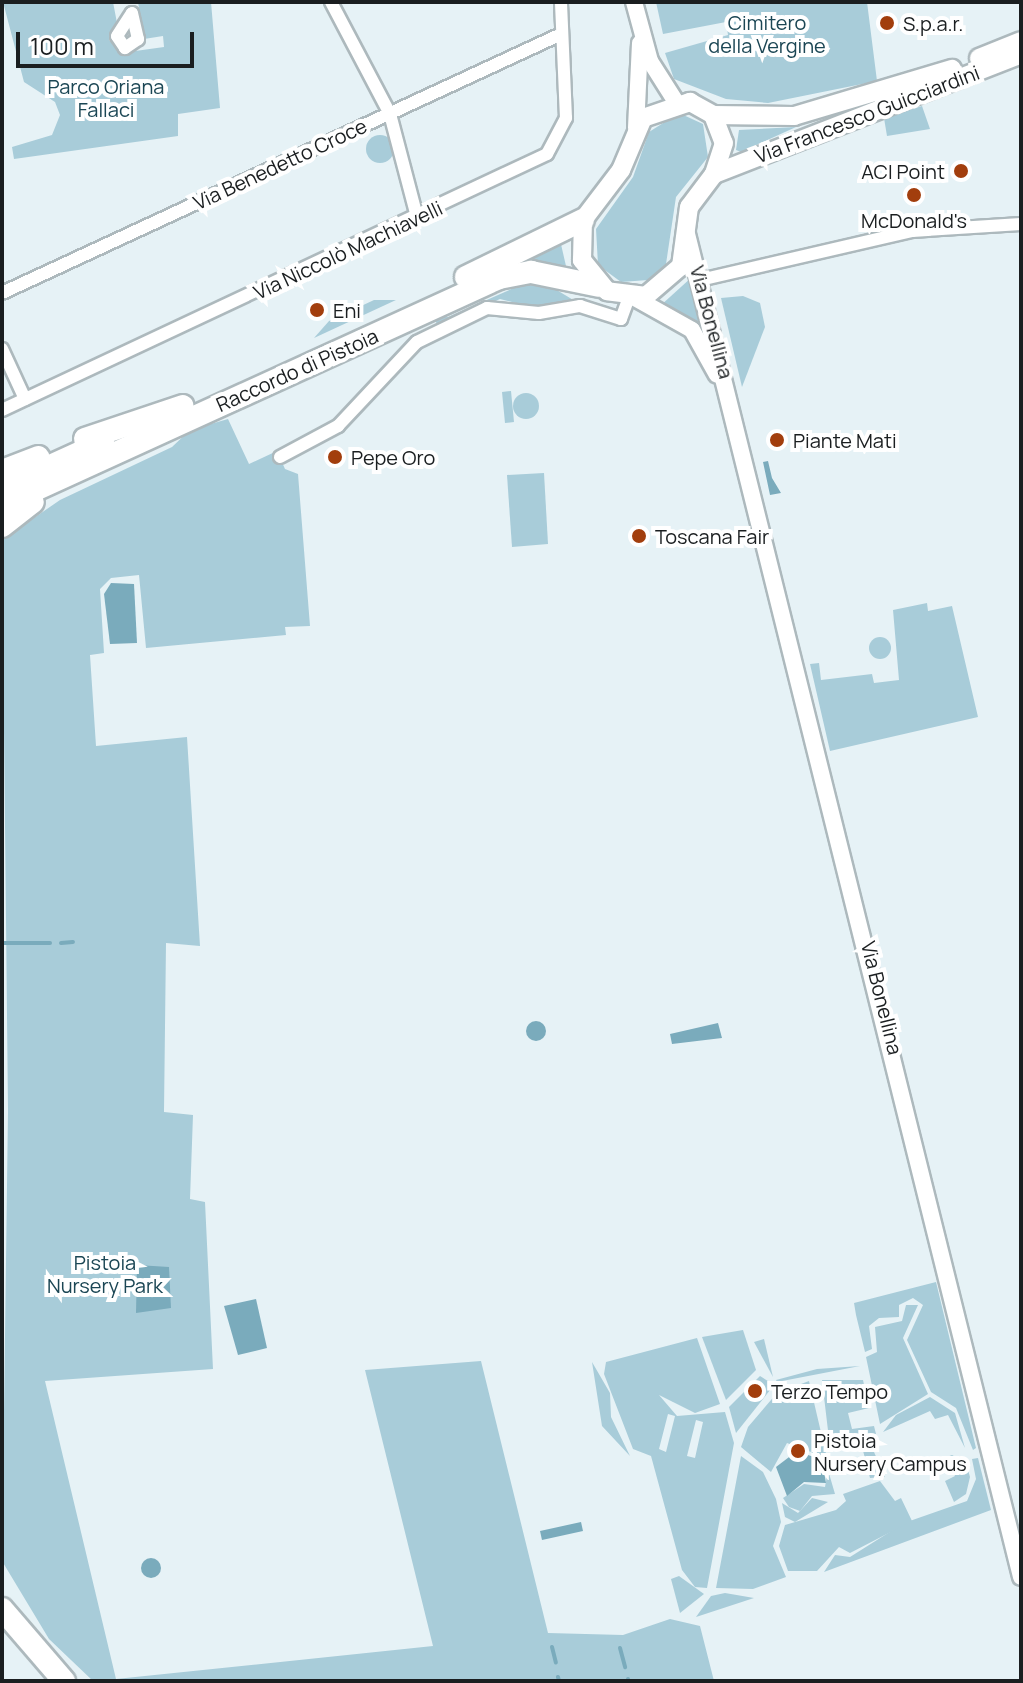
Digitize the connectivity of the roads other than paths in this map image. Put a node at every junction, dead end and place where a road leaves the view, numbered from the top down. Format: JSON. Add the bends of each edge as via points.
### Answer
{"nodes":[{"id":1,"x":331,"y":2,"type":"edge"},
{"id":2,"x":561,"y":2,"type":"edge"},
{"id":3,"x":634,"y":2,"type":"edge"},
{"id":4,"x":640,"y":34,"type":"junction"},
{"id":5,"x":557,"y":36,"type":"junction"},
{"id":6,"x":1021,"y":41,"type":"edge"},
{"id":7,"x":1021,"y":54,"type":"edge"},
{"id":8,"x":676,"y":102,"type":"junction"},
{"id":9,"x":390,"y":114,"type":"junction"},
{"id":10,"x":713,"y":115,"type":"junction"},
{"id":11,"x":636,"y":128,"type":"junction"},
{"id":12,"x":714,"y":174,"type":"junction"},
{"id":13,"x":417,"y":217,"type":"junction"},
{"id":14,"x":583,"y":220,"type":"junction"},
{"id":15,"x":1021,"y":224,"type":"edge"},
{"id":16,"x":685,"y":225,"type":"junction"},
{"id":17,"x":700,"y":280,"type":"junction"},
{"id":18,"x":599,"y":286,"type":"junction"},
{"id":19,"x":2,"y":293,"type":"edge"},
{"id":20,"x":632,"y":297,"type":"junction"},
{"id":21,"x":2,"y":349,"type":"edge"},
{"id":22,"x":25,"y":399,"type":"junction"},
{"id":23,"x":183,"y":406,"type":"junction"},
{"id":24,"x":2,"y":410,"type":"edge"},
{"id":25,"x":738,"y":420,"type":"junction"},
{"id":26,"x":280,"y":457,"type":"dead end"},
{"id":27,"x":104,"y":459,"type":"junction"},
{"id":28,"x":2,"y":471,"type":"edge"},
{"id":29,"x":2,"y":488,"type":"edge"},
{"id":30,"x":2,"y":505,"type":"edge"},
{"id":31,"x":2,"y":526,"type":"edge"},
{"id":32,"x":1021,"y":1577,"type":"edge"},
{"id":33,"x":2,"y":1609,"type":"edge"},
{"id":34,"x":64,"y":1681,"type":"edge"}],
"edges":[{"from":1,"to":9,"type":"street"},
{"from":2,"to":5,"type":"street","name":"Via Niccolò Machiavelli"},
{"from":3,"to":4,"type":"main road"},
{"from":4,"to":8,"type":"main road"},
{"from":4,"to":11,"type":"main road"},
{"from":5,"to":9,"type":"street","name":"Via Benedetto Croce"},
{"from":5,"to":13,"type":"street","name":"Via Niccolò Machiavelli","via":[[566,112],[558,142],[539,160]]},
{"from":6,"to":10,"type":"main road","name":"Via Francesco Guicciardini","via":[[817,112],[760,121]]},
{"from":7,"to":12,"type":"main road","name":"Via Francesco Guicciardini"},
{"from":8,"to":10,"type":"main road","name":"Via Francesco Guicciardini"},
{"from":8,"to":11,"type":"main road","via":[[652,110]]},
{"from":9,"to":13,"type":"street"},
{"from":9,"to":19,"type":"street","name":"Via Benedetto Croce"},
{"from":10,"to":12,"type":"main road","via":[[724,143]]},
{"from":11,"to":14,"type":"main road","via":[[621,170]]},
{"from":12,"to":16,"type":"main road","via":[[693,198]]},
{"from":13,"to":22,"type":"street","name":"Via Niccolò Machiavelli"},
{"from":14,"to":18,"type":"main road","via":[[579,251]]},
{"from":14,"to":23,"type":"highway","name":"Raccordo di Pistoia"},
{"from":15,"to":17,"type":"street","via":[[912,231]]},
{"from":16,"to":17,"type":"main road","name":"Via Bonellina"},
{"from":16,"to":20,"type":"main road","via":[[678,272]]},
{"from":17,"to":25,"type":"main road","name":"Via Bonellina"},
{"from":18,"to":20,"type":"main road"},
{"from":18,"to":27,"type":"highway","name":"Raccordo di Pistoia","via":[[531,272],[505,276]]},
{"from":20,"to":25,"type":"main road","name":"Via Bonellina","via":[[697,335]]},
{"from":20,"to":26,"type":"street","via":[[621,319],[580,306],[539,313],[500,304],[428,335],[338,426]]},
{"from":21,"to":22,"type":"street"},
{"from":22,"to":24,"type":"street","name":"Via Niccolò Machiavelli"},
{"from":23,"to":28,"type":"highway"},
{"from":23,"to":29,"type":"highway","name":"Raccordo di Pistoia"},
{"from":25,"to":32,"type":"main road","name":"Via Bonellina"},
{"from":27,"to":30,"type":"highway","name":"Raccordo di Pistoia"},
{"from":27,"to":31,"type":"highway"},
{"from":33,"to":34,"type":"highway"}]}
